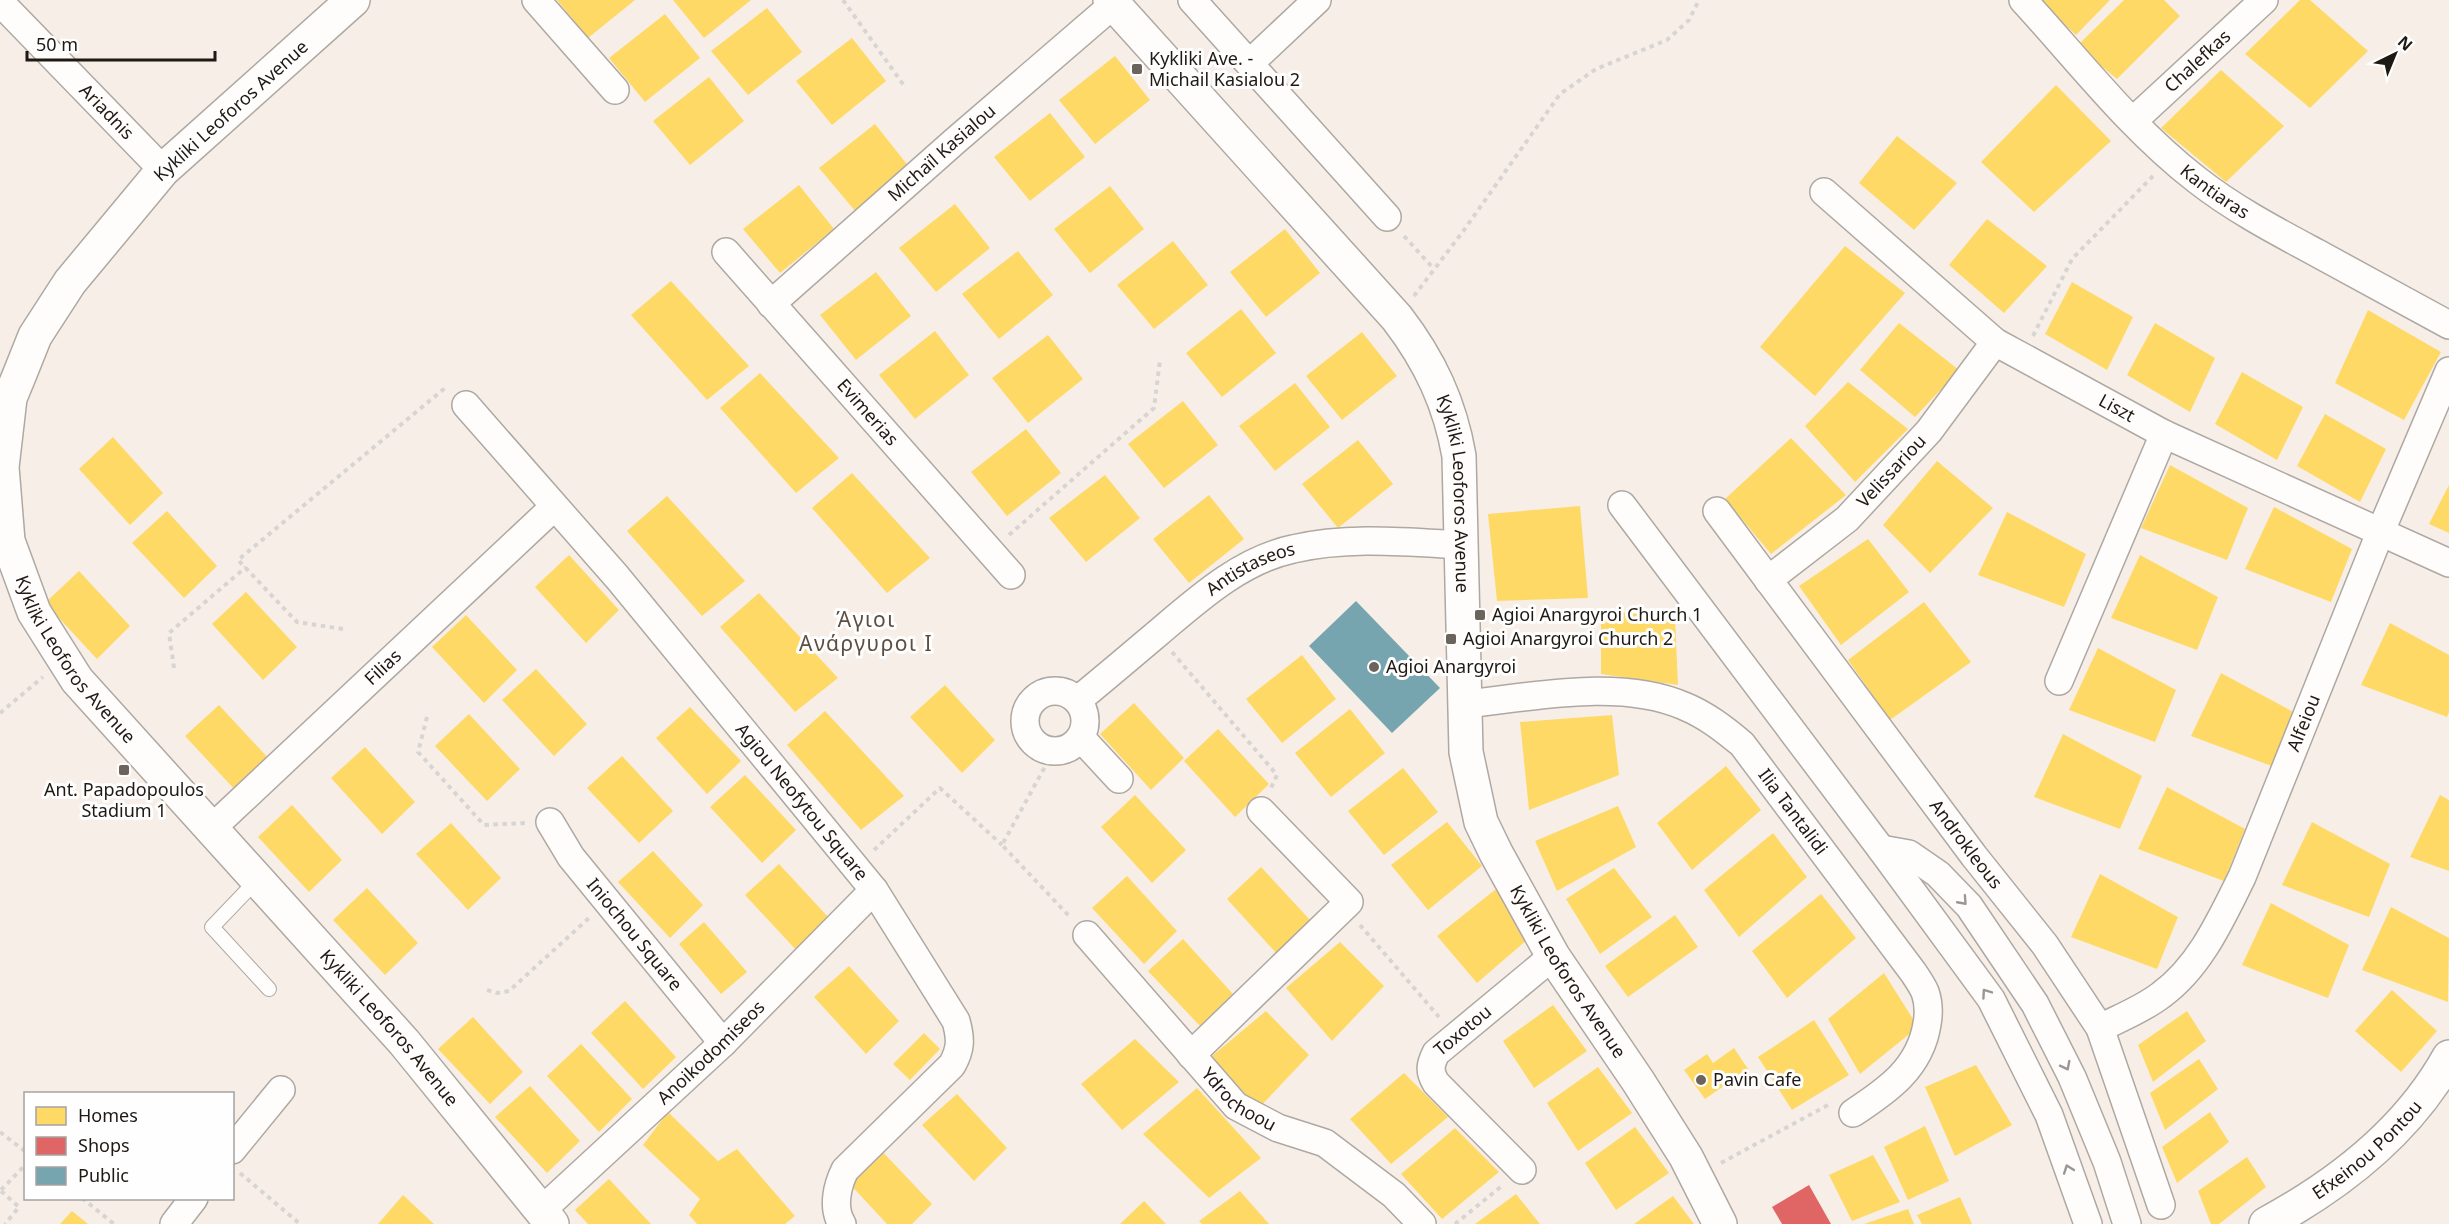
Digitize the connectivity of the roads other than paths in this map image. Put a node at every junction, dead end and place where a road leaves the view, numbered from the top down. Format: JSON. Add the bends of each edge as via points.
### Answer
{"nodes":[{"id":1,"x":353,"y":0,"type":"edge"},
{"id":2,"x":536,"y":0,"type":"edge"},
{"id":3,"x":1192,"y":0,"type":"edge"},
{"id":4,"x":1317,"y":0,"type":"edge"},
{"id":5,"x":2023,"y":0,"type":"edge"},
{"id":6,"x":2264,"y":0,"type":"edge"},
{"id":7,"x":0,"y":2,"type":"edge"},
{"id":8,"x":1112,"y":2,"type":"edge"},
{"id":9,"x":1250,"y":63,"type":"junction"},
{"id":10,"x":615,"y":90,"type":"dead end"},
{"id":11,"x":2133,"y":121,"type":"junction"},
{"id":12,"x":163,"y":170,"type":"junction"},
{"id":13,"x":1824,"y":192,"type":"dead end"},
{"id":14,"x":1387,"y":217,"type":"road end"},
{"id":15,"x":726,"y":252,"type":"dead end"},
{"id":16,"x":771,"y":304,"type":"junction"},
{"id":17,"x":2449,"y":325,"type":"edge"},
{"id":18,"x":1995,"y":342,"type":"junction"},
{"id":19,"x":2449,"y":371,"type":"edge"},
{"id":20,"x":466,"y":405,"type":"road end"},
{"id":21,"x":2164,"y":434,"type":"junction"},
{"id":22,"x":1622,"y":505,"type":"dead end"},
{"id":23,"x":554,"y":507,"type":"junction"},
{"id":24,"x":1716,"y":511,"type":"dead end"},
{"id":25,"x":2380,"y":533,"type":"junction"},
{"id":26,"x":1462,"y":545,"type":"junction"},
{"id":27,"x":2449,"y":563,"type":"edge"},
{"id":28,"x":1011,"y":575,"type":"dead end"},
{"id":29,"x":1768,"y":580,"type":"junction"},
{"id":30,"x":2060,"y":681,"type":"dead end"},
{"id":31,"x":1078,"y":700,"type":"junction"},
{"id":32,"x":1464,"y":704,"type":"junction"},
{"id":33,"x":1081,"y":738,"type":"junction"},
{"id":34,"x":1119,"y":779,"type":"dead end"},
{"id":35,"x":1261,"y":811,"type":"road end"},
{"id":36,"x":550,"y":822,"type":"road end"},
{"id":37,"x":211,"y":829,"type":"junction"},
{"id":38,"x":1881,"y":849,"type":"junction"},
{"id":39,"x":1974,"y":856,"type":"junction"},
{"id":40,"x":1938,"y":874,"type":"junction"},
{"id":41,"x":257,"y":880,"type":"junction"},
{"id":42,"x":874,"y":890,"type":"junction"},
{"id":43,"x":1087,"y":935,"type":"road end"},
{"id":44,"x":1553,"y":956,"type":"junction"},
{"id":45,"x":269,"y":989,"type":"dead end"},
{"id":46,"x":2100,"y":1028,"type":"junction"},
{"id":47,"x":723,"y":1042,"type":"junction"},
{"id":48,"x":1191,"y":1055,"type":"junction"},
{"id":49,"x":2449,"y":1057,"type":"edge"},
{"id":50,"x":281,"y":1090,"type":"dead end"},
{"id":51,"x":1853,"y":1113,"type":"road end"},
{"id":52,"x":234,"y":1148,"type":"edge"},
{"id":53,"x":1522,"y":1170,"type":"road end"},
{"id":54,"x":192,"y":1200,"type":"edge"},
{"id":55,"x":2161,"y":1205,"type":"dead end"},
{"id":56,"x":547,"y":1217,"type":"edge"},
{"id":57,"x":174,"y":1224,"type":"edge"},
{"id":58,"x":842,"y":1224,"type":"edge"},
{"id":59,"x":1422,"y":1224,"type":"edge"},
{"id":60,"x":1720,"y":1224,"type":"edge"},
{"id":61,"x":2088,"y":1224,"type":"edge"},
{"id":62,"x":2127,"y":1224,"type":"edge"},
{"id":63,"x":2266,"y":1224,"type":"edge"}],
"edges":[{"from":1,"to":12,"type":"street","name":"Kykliki Leoforos Avenue"},
{"from":2,"to":10,"type":"street"},
{"from":3,"to":9,"type":"street"},
{"from":4,"to":9,"type":"street"},
{"from":5,"to":11,"type":"street","name":"Kantiaras"},
{"from":6,"to":11,"type":"street","name":"Chalefkas"},
{"from":7,"to":12,"type":"street","name":"Ariadnis"},
{"from":8,"to":16,"type":"street","name":"Michaïl Kasialou"},
{"from":8,"to":26,"type":"street","name":"Kykliki Leoforos Avenue","via":[[1413,339],[1438,382],[1454,430],[1459,456]]},
{"from":9,"to":14,"type":"street"},
{"from":11,"to":17,"type":"street","name":"Kantiaras","via":[[2171,158],[2223,199]]},
{"from":12,"to":37,"type":"street","name":"Kykliki Leoforos Avenue","via":[[70,282],[35,336],[10,398],[2,467],[8,540],[34,612],[77,680]]},
{"from":13,"to":18,"type":"street","name":"Liszt"},
{"from":15,"to":16,"type":"street","name":"Evimerias"},
{"from":16,"to":28,"type":"street","name":"Evimerias"},
{"from":18,"to":21,"type":"street","name":"Liszt"},
{"from":18,"to":29,"type":"street","name":"Velissariou","via":[[1929,431],[1847,519]]},
{"from":19,"to":25,"type":"street","name":"Alfeiou"},
{"from":20,"to":23,"type":"street","name":"Agiou Neofytou Square"},
{"from":21,"to":25,"type":"street","name":"Liszt"},
{"from":21,"to":30,"type":"street"},
{"from":22,"to":38,"type":"street"},
{"from":23,"to":37,"type":"street","name":"Filias"},
{"from":23,"to":42,"type":"street","name":"Agiou Neofytou Square","via":[[617,577]]},
{"from":24,"to":29,"type":"street","name":"Androkleous"},
{"from":25,"to":27,"type":"street","name":"Liszt"},
{"from":25,"to":46,"type":"street","name":"Alfeiou","via":[[2242,877],[2215,931],[2184,976],[2160,996]]},
{"from":26,"to":31,"type":"street","name":"Antistaseos","via":[[1329,543],[1263,559],[1214,588]]},
{"from":26,"to":32,"type":"street","name":"Kykliki Leoforos Avenue"},
{"from":29,"to":39,"type":"street","name":"Androkleous"},
{"from":31,"to":33,"type":"street","via":[[1086,719]]},
{"from":31,"to":33,"type":"street","via":[[1048,690],[1030,702],[1024,723],[1033,742],[1053,752],[1073,746]]},
{"from":32,"to":44,"type":"street","name":"Kykliki Leoforos Avenue","via":[[1466,752],[1481,822]]},
{"from":32,"to":51,"type":"street","name":"Ilia Tantalidi","via":[[1580,693],[1636,693],[1683,706],[1742,744],[1925,992],[1929,1010],[1925,1034],[1911,1066],[1898,1081]]},
{"from":33,"to":34,"type":"street"},
{"from":35,"to":48,"type":"street","via":[[1348,902]]},
{"from":36,"to":47,"type":"street","name":"Iniochou Square","via":[[571,857]]},
{"from":37,"to":41,"type":"street","name":"Kykliki Leoforos Avenue"},
{"from":38,"to":40,"type":"street","via":[[1909,854]]},
{"from":61,"to":38,"type":"street","one_way":true,"via":[[2049,1115],[1991,999]]},
{"from":39,"to":40,"type":"street"},
{"from":39,"to":46,"type":"street","name":"Androkleous","via":[[2045,945]]},
{"from":40,"to":62,"type":"street","one_way":true,"via":[[1969,906],[2035,1004],[2072,1077]]},
{"from":41,"to":45,"type":"lane","via":[[212,927]]},
{"from":41,"to":56,"type":"street","name":"Kykliki Leoforos Avenue","via":[[404,1042]]},
{"from":42,"to":47,"type":"street","name":"Anoikodomiseos"},
{"from":42,"to":58,"type":"street","name":"Agiou Neofytou Square","via":[[945,999],[957,1021],[961,1040],[952,1065],[845,1170],[837,1192],[838,1218]]},
{"from":43,"to":48,"type":"street","name":"Ydrochoou"},
{"from":44,"to":53,"type":"street","name":"Toxotou","via":[[1436,1053],[1431,1064],[1430,1072],[1436,1083]]},
{"from":44,"to":60,"type":"street","name":"Kykliki Leoforos Avenue","via":[[1697,1176]]},
{"from":46,"to":55,"type":"street","name":"Androkleous"},
{"from":47,"to":56,"type":"street","name":"Anoikodomiseos"},
{"from":48,"to":59,"type":"street","name":"Ydrochoou","via":[[1236,1106],[1278,1128],[1325,1143],[1394,1195]]},
{"from":49,"to":63,"type":"street","name":"Efxeinou Pontou","via":[[2401,1122],[2364,1159],[2320,1193]]},
{"from":50,"to":52,"type":"street"},
{"from":54,"to":57,"type":"street"}]}
